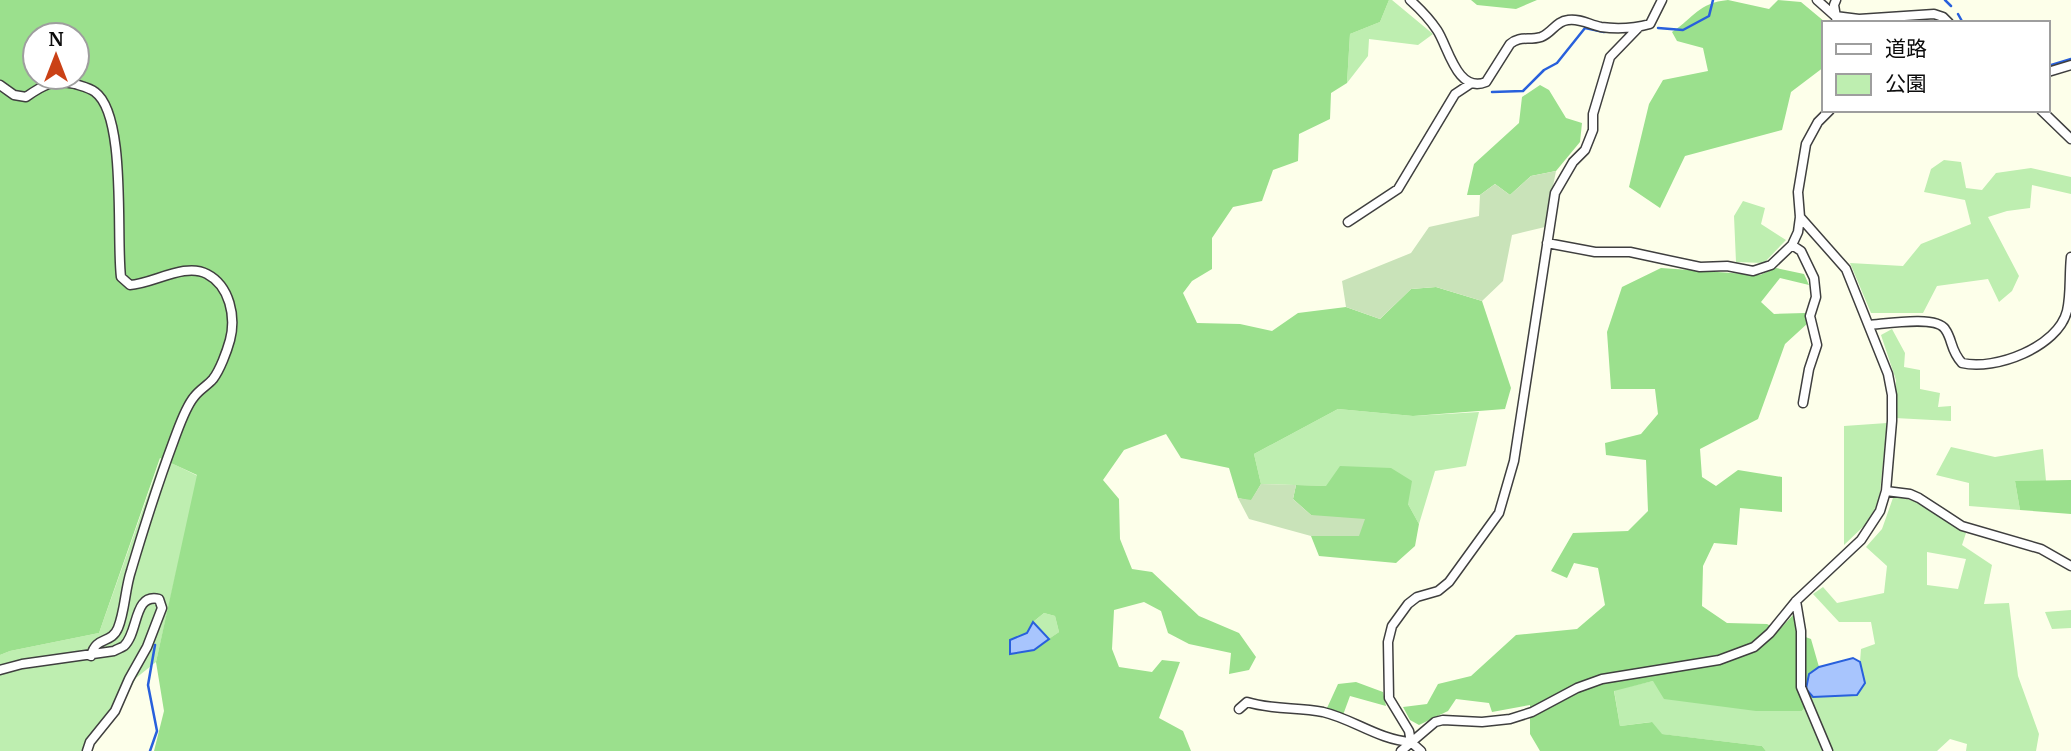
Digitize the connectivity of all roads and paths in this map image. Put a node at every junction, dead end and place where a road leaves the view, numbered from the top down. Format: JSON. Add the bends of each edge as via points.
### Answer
{"nodes":[{"id":1,"x":1410,"y":0,"type":"edge"},
{"id":2,"x":1662,"y":0,"type":"edge"},
{"id":3,"x":1817,"y":0,"type":"edge"},
{"id":4,"x":1836,"y":0,"type":"edge"},
{"id":5,"x":1836,"y":19,"type":"edge"},
{"id":6,"x":1947,"y":21,"type":"edge"},
{"id":7,"x":1639,"y":27,"type":"junction"},
{"id":8,"x":2071,"y":65,"type":"edge"},
{"id":9,"x":2050,"y":71,"type":"edge"},
{"id":10,"x":1470,"y":84,"type":"junction"},
{"id":11,"x":0,"y":85,"type":"edge"},
{"id":12,"x":1828,"y":112,"type":"edge"},
{"id":13,"x":2043,"y":112,"type":"edge"},
{"id":14,"x":2071,"y":138,"type":"edge"},
{"id":15,"x":1800,"y":217,"type":"junction"},
{"id":16,"x":1348,"y":222,"type":"dead end"},
{"id":17,"x":1546,"y":243,"type":"junction"},
{"id":18,"x":1792,"y":245,"type":"junction"},
{"id":19,"x":2071,"y":257,"type":"edge"},
{"id":20,"x":1869,"y":325,"type":"junction"},
{"id":21,"x":1803,"y":403,"type":"dead end"},
{"id":22,"x":1886,"y":491,"type":"junction"},
{"id":23,"x":2071,"y":566,"type":"edge"},
{"id":24,"x":1796,"y":601,"type":"junction"},
{"id":25,"x":91,"y":656,"type":"junction"},
{"id":26,"x":0,"y":670,"type":"edge"},
{"id":27,"x":1239,"y":709,"type":"dead end"},
{"id":28,"x":1410,"y":742,"type":"junction"},
{"id":29,"x":87,"y":751,"type":"edge"},
{"id":30,"x":1401,"y":751,"type":"edge"},
{"id":31,"x":1421,"y":751,"type":"edge"},
{"id":32,"x":1828,"y":751,"type":"edge"}],
"edges":[{"from":1,"to":10,"type":"street","via":[[1438,31],[1455,69]]},
{"from":2,"to":7,"type":"street","via":[[1650,24]]},
{"from":3,"to":5,"type":"street"},
{"from":4,"to":5,"type":"street"},
{"from":5,"to":6,"type":"street","via":[[1934,14]]},
{"from":7,"to":10,"type":"street","via":[[1601,27],[1582,20],[1559,23],[1545,35],[1516,39],[1486,82]]},
{"from":7,"to":17,"type":"street","via":[[1610,57],[1585,150],[1555,193]]},
{"from":8,"to":9,"type":"street"},
{"from":10,"to":16,"type":"street","via":[[1455,94],[1398,189]]},
{"from":11,"to":25,"type":"street","via":[[21,97],[50,82],[94,91],[105,106],[118,165],[121,276],[130,285],[143,285],[179,273],[208,274],[231,304],[230,338],[214,378],[194,397],[174,438],[130,574],[118,629],[111,638],[93,646]]},
{"from":12,"to":15,"type":"street","via":[[1806,144],[1798,192]]},
{"from":13,"to":14,"type":"street"},
{"from":15,"to":18,"type":"street"},
{"from":15,"to":20,"type":"street","via":[[1846,269]]},
{"from":17,"to":18,"type":"street","via":[[1753,271],[1771,265]]},
{"from":17,"to":28,"type":"street","via":[[1514,461],[1499,513],[1449,582],[1438,592],[1417,597],[1392,626],[1389,698],[1409,731]]},
{"from":18,"to":21,"type":"street","via":[[1801,251],[1814,278],[1816,297],[1810,317],[1817,345]]},
{"from":19,"to":20,"type":"street","via":[[2062,323],[2039,346],[2014,358],[1972,366],[1962,363],[1938,323]]},
{"from":20,"to":22,"type":"street","via":[[1892,395]]},
{"from":22,"to":23,"type":"street","via":[[1910,494],[1962,526],[2040,549]]},
{"from":22,"to":24,"type":"street","via":[[1880,512],[1861,540]]},
{"from":24,"to":28,"type":"street","via":[[1770,634],[1738,654],[1602,679],[1510,719],[1435,722]]},
{"from":24,"to":32,"type":"street","via":[[1801,687]]},
{"from":25,"to":26,"type":"street"},
{"from":25,"to":29,"type":"street","via":[[124,645],[142,604],[151,597],[159,598],[163,608],[147,647],[116,711]]},
{"from":27,"to":28,"type":"street","via":[[1247,702],[1325,713]]},
{"from":28,"to":30,"type":"street"},
{"from":28,"to":31,"type":"street"}]}
